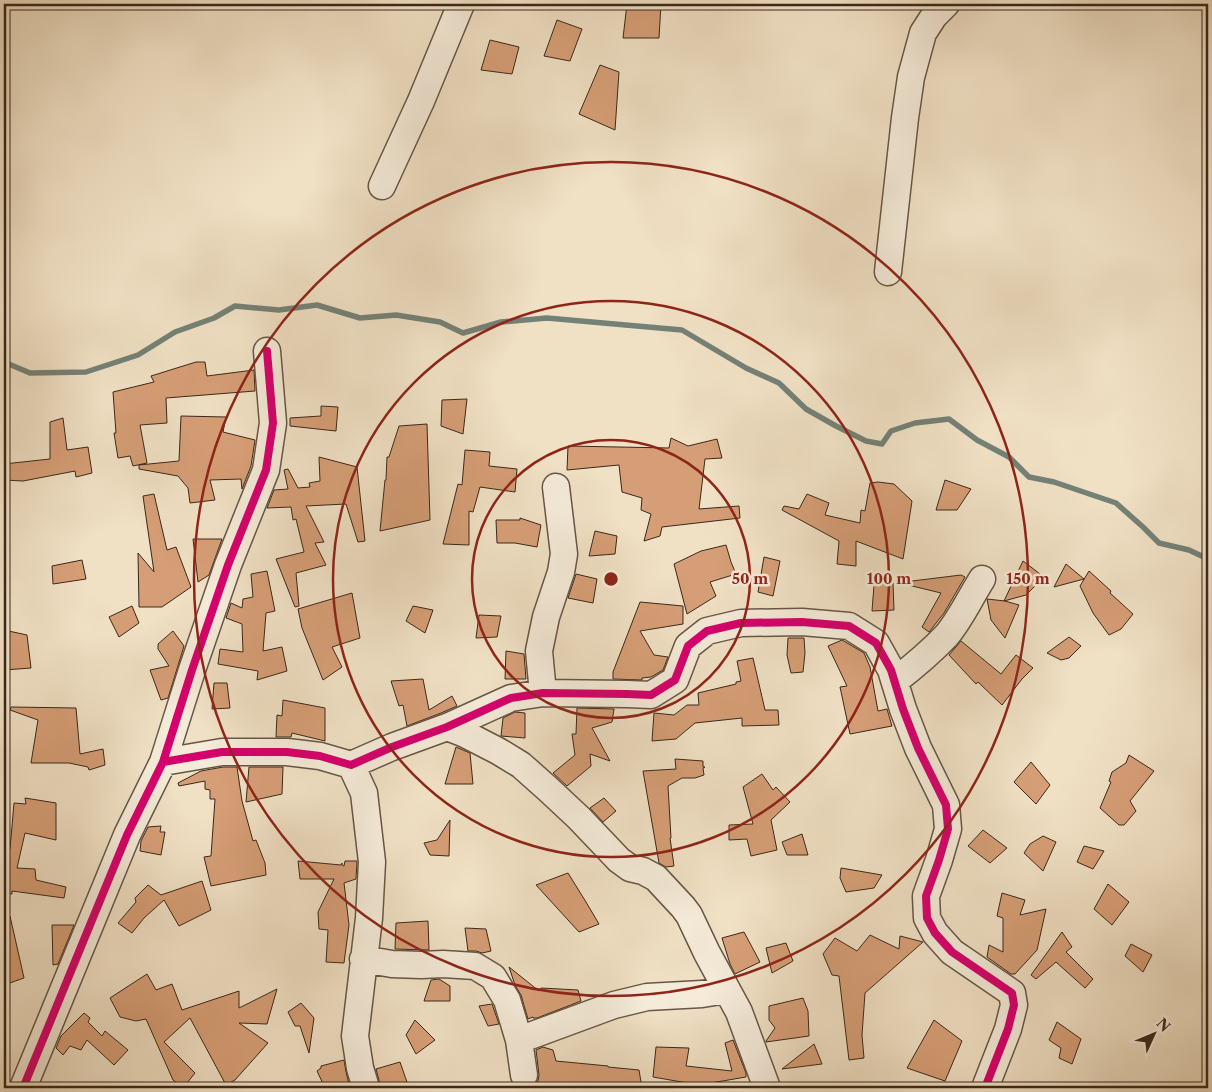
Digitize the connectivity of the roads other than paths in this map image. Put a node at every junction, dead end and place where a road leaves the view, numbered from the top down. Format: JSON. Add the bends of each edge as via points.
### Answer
{"nodes":[{"id":1,"x":461,"y":4,"type":"edge"},
{"id":2,"x":946,"y":4,"type":"edge"},
{"id":3,"x":382,"y":186,"type":"dead end"},
{"id":4,"x":888,"y":272,"type":"dead end"},
{"id":5,"x":267,"y":351,"type":"dead end"},
{"id":6,"x":556,"y":487,"type":"dead end"},
{"id":7,"x":982,"y":579,"type":"dead end"},
{"id":8,"x":895,"y":682,"type":"junction"},
{"id":9,"x":543,"y":694,"type":"junction"},
{"id":10,"x":447,"y":727,"type":"junction"},
{"id":11,"x":163,"y":762,"type":"junction"},
{"id":12,"x":351,"y":765,"type":"junction"},
{"id":13,"x":363,"y":959,"type":"junction"},
{"id":14,"x":727,"y":990,"type":"junction"},
{"id":15,"x":519,"y":1040,"type":"junction"},
{"id":16,"x":524,"y":1075,"type":"dead end"},
{"id":17,"x":23,"y":1088,"type":"edge"},
{"id":18,"x":366,"y":1088,"type":"edge"},
{"id":19,"x":767,"y":1088,"type":"edge"},
{"id":20,"x":985,"y":1088,"type":"edge"}],
"edges":[{"from":1,"to":3,"type":"street"},
{"from":2,"to":4,"type":"street","via":[[923,33],[911,77]]},
{"from":5,"to":11,"type":"street","via":[[273,423],[266,470],[228,565]]},
{"from":6,"to":9,"type":"street","via":[[564,554],[539,652]]},
{"from":7,"to":8,"type":"street","via":[[947,634]]},
{"from":8,"to":9,"type":"street","via":[[876,642],[849,626],[802,622],[741,623],[707,631],[688,646],[675,680],[651,695]]},
{"from":8,"to":20,"type":"street","via":[[918,748],[946,805],[948,829],[926,896],[927,918],[952,952],[1012,993],[1014,1005],[1008,1029]]},
{"from":9,"to":10,"type":"street","via":[[511,698]]},
{"from":10,"to":12,"type":"street"},
{"from":10,"to":14,"type":"street","via":[[482,742],[521,766],[579,818],[619,860],[656,878],[684,907]]},
{"from":11,"to":12,"type":"street","via":[[222,752],[286,752],[320,756]]},
{"from":11,"to":17,"type":"street","via":[[127,835]]},
{"from":12,"to":13,"type":"street","via":[[364,793],[372,862]]},
{"from":13,"to":15,"type":"street","via":[[392,964],[474,966],[494,978],[507,1000]]},
{"from":13,"to":18,"type":"street","via":[[355,1036]]},
{"from":14,"to":15,"type":"street","via":[[630,1001]]},
{"from":14,"to":19,"type":"street","via":[[739,1012]]},
{"from":15,"to":16,"type":"street"}]}
